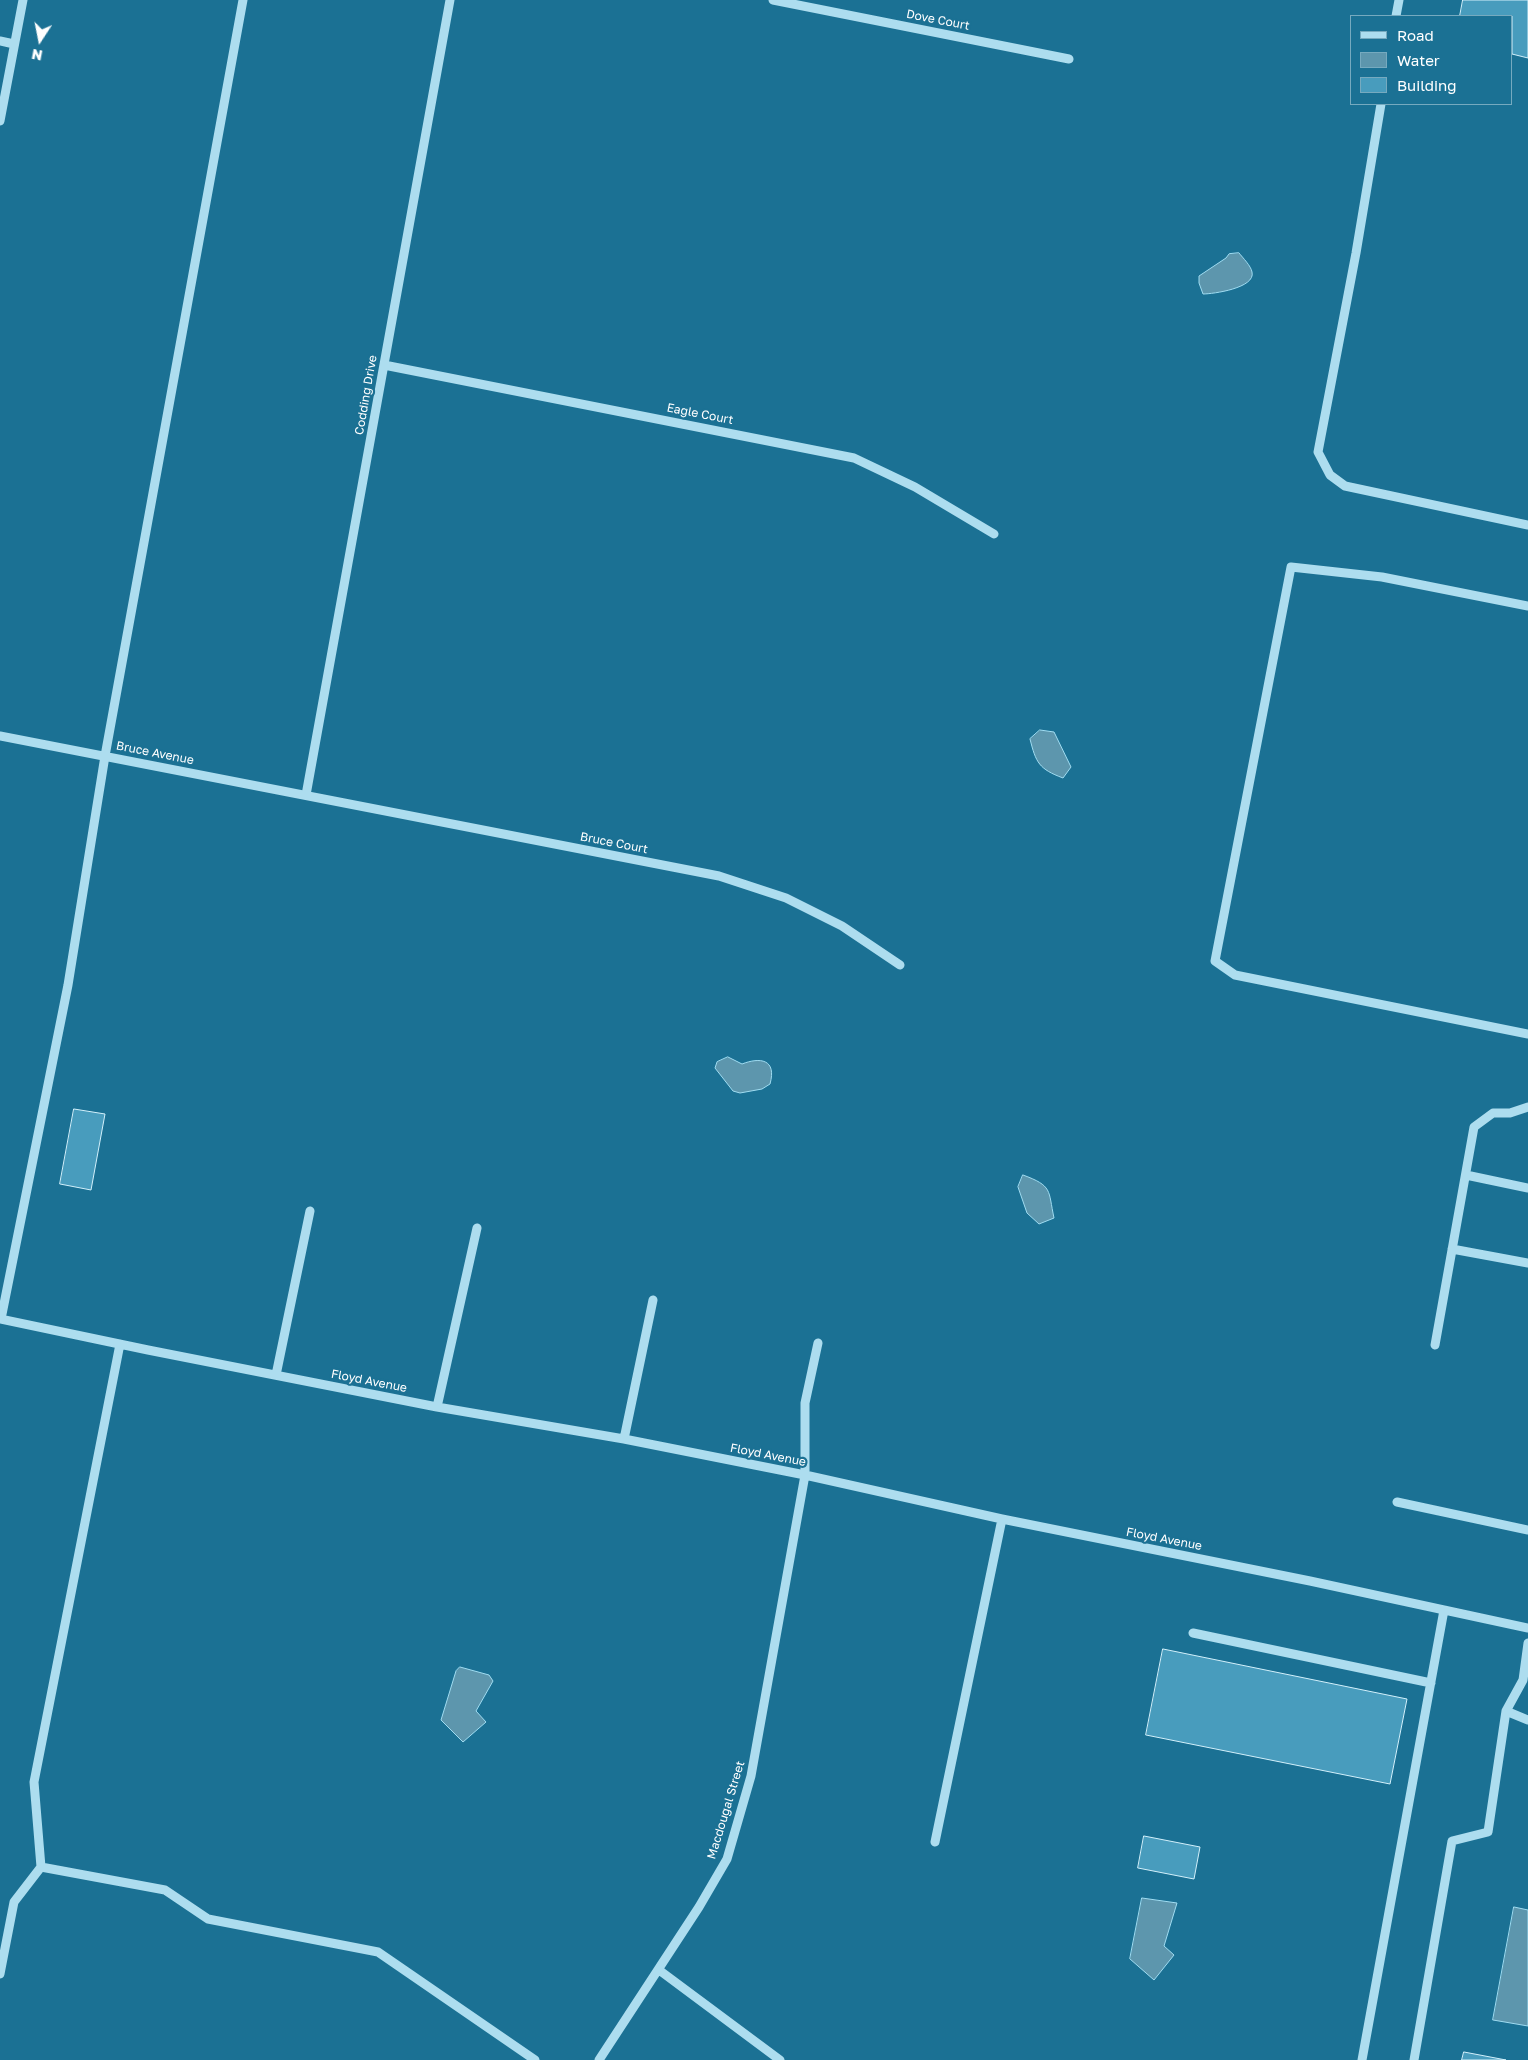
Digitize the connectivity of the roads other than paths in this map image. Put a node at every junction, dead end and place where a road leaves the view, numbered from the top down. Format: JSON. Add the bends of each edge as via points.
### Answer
{"nodes":[{"id":1,"x":22,"y":0,"type":"edge"},
{"id":2,"x":243,"y":0,"type":"edge"},
{"id":3,"x":450,"y":0,"type":"edge"},
{"id":4,"x":773,"y":0,"type":"edge"},
{"id":5,"x":1399,"y":0,"type":"edge"},
{"id":6,"x":1396,"y":15,"type":"edge"},
{"id":7,"x":0,"y":41,"type":"edge"},
{"id":8,"x":14,"y":44,"type":"junction"},
{"id":9,"x":1069,"y":59,"type":"dead end"},
{"id":10,"x":1381,"y":105,"type":"edge"},
{"id":11,"x":0,"y":121,"type":"edge"},
{"id":12,"x":384,"y":365,"type":"junction"},
{"id":13,"x":1528,"y":524,"type":"edge"},
{"id":14,"x":994,"y":534,"type":"dead end"},
{"id":15,"x":1528,"y":606,"type":"edge"},
{"id":16,"x":0,"y":736,"type":"edge"},
{"id":17,"x":105,"y":756,"type":"junction"},
{"id":18,"x":306,"y":794,"type":"junction"},
{"id":19,"x":900,"y":965,"type":"dead end"},
{"id":20,"x":1528,"y":1034,"type":"edge"},
{"id":21,"x":1528,"y":1107,"type":"edge"},
{"id":22,"x":1466,"y":1175,"type":"junction"},
{"id":23,"x":1528,"y":1188,"type":"edge"},
{"id":24,"x":310,"y":1211,"type":"dead end"},
{"id":25,"x":477,"y":1228,"type":"dead end"},
{"id":26,"x":1452,"y":1249,"type":"junction"},
{"id":27,"x":1528,"y":1263,"type":"edge"},
{"id":28,"x":653,"y":1300,"type":"dead end"},
{"id":29,"x":1,"y":1319,"type":"edge"},
{"id":30,"x":818,"y":1343,"type":"dead end"},
{"id":31,"x":120,"y":1344,"type":"junction"},
{"id":32,"x":1435,"y":1345,"type":"dead end"},
{"id":33,"x":276,"y":1375,"type":"junction"},
{"id":34,"x":437,"y":1407,"type":"junction"},
{"id":35,"x":624,"y":1439,"type":"junction"},
{"id":36,"x":805,"y":1475,"type":"junction"},
{"id":37,"x":1397,"y":1502,"type":"dead end"},
{"id":38,"x":1002,"y":1519,"type":"junction"},
{"id":39,"x":1528,"y":1530,"type":"edge"},
{"id":40,"x":1444,"y":1610,"type":"junction"},
{"id":41,"x":1528,"y":1628,"type":"edge"},
{"id":42,"x":1193,"y":1633,"type":"dead end"},
{"id":43,"x":1528,"y":1643,"type":"edge"},
{"id":44,"x":1431,"y":1683,"type":"junction"},
{"id":45,"x":1506,"y":1711,"type":"junction"},
{"id":46,"x":1528,"y":1720,"type":"edge"},
{"id":47,"x":935,"y":1842,"type":"dead end"},
{"id":48,"x":41,"y":1867,"type":"junction"},
{"id":49,"x":659,"y":1970,"type":"junction"},
{"id":50,"x":0,"y":1974,"type":"edge"},
{"id":51,"x":535,"y":2060,"type":"edge"},
{"id":52,"x":599,"y":2060,"type":"edge"},
{"id":53,"x":780,"y":2060,"type":"edge"},
{"id":54,"x":1362,"y":2060,"type":"edge"},
{"id":55,"x":1414,"y":2060,"type":"edge"}],
"edges":[{"from":1,"to":8,"type":"street"},
{"from":2,"to":17,"type":"street"},
{"from":3,"to":12,"type":"street","name":"Codding Drive"},
{"from":4,"to":9,"type":"street","name":"Dove Court"},
{"from":5,"to":6,"type":"street"},
{"from":7,"to":8,"type":"street"},
{"from":8,"to":11,"type":"street"},
{"from":10,"to":13,"type":"street","via":[[1318,452],[1330,475],[1345,486]]},
{"from":12,"to":14,"type":"street","name":"Eagle Court","via":[[854,458],[915,487]]},
{"from":12,"to":18,"type":"street","name":"Codding Drive"},
{"from":15,"to":20,"type":"street","via":[[1382,577],[1290,567],[1215,961],[1235,975]]},
{"from":16,"to":17,"type":"street","name":"Bruce Avenue"},
{"from":17,"to":18,"type":"street","name":"Bruce Avenue"},
{"from":17,"to":29,"type":"street","via":[[68,986]]},
{"from":18,"to":19,"type":"street","name":"Bruce Court","via":[[719,876],[786,898],[842,926]]},
{"from":21,"to":22,"type":"street","via":[[1493,1114],[1474,1127]]},
{"from":22,"to":23,"type":"street"},
{"from":22,"to":26,"type":"street"},
{"from":24,"to":33,"type":"street"},
{"from":25,"to":34,"type":"street"},
{"from":26,"to":27,"type":"street"},
{"from":26,"to":32,"type":"street"},
{"from":28,"to":35,"type":"street"},
{"from":29,"to":31,"type":"street","name":"Floyd Avenue"},
{"from":30,"to":36,"type":"street","name":"Macdougal Street","via":[[805,1404]]},
{"from":31,"to":33,"type":"street","name":"Floyd Avenue"},
{"from":31,"to":48,"type":"street","via":[[34,1782]]},
{"from":33,"to":34,"type":"street","name":"Floyd Avenue"},
{"from":34,"to":35,"type":"street","name":"Floyd Avenue"},
{"from":35,"to":36,"type":"street","name":"Floyd Avenue"},
{"from":36,"to":38,"type":"street","name":"Floyd Avenue"},
{"from":36,"to":49,"type":"street","name":"Macdougal Street","via":[[748,1786],[727,1859]]},
{"from":37,"to":39,"type":"street"},
{"from":38,"to":40,"type":"street","name":"Floyd Avenue"},
{"from":38,"to":47,"type":"street"},
{"from":40,"to":41,"type":"street","name":"Floyd Avenue"},
{"from":40,"to":44,"type":"street"},
{"from":42,"to":44,"type":"street"},
{"from":43,"to":45,"type":"street","via":[[1523,1680]]},
{"from":44,"to":54,"type":"street"},
{"from":45,"to":46,"type":"street"},
{"from":45,"to":55,"type":"street","via":[[1488,1832],[1452,1841]]},
{"from":48,"to":50,"type":"street","via":[[14,1902]]},
{"from":48,"to":51,"type":"street","via":[[166,1890],[208,1919],[378,1952]]},
{"from":49,"to":52,"type":"street","name":"Macdougal Street"},
{"from":49,"to":53,"type":"street"}]}
